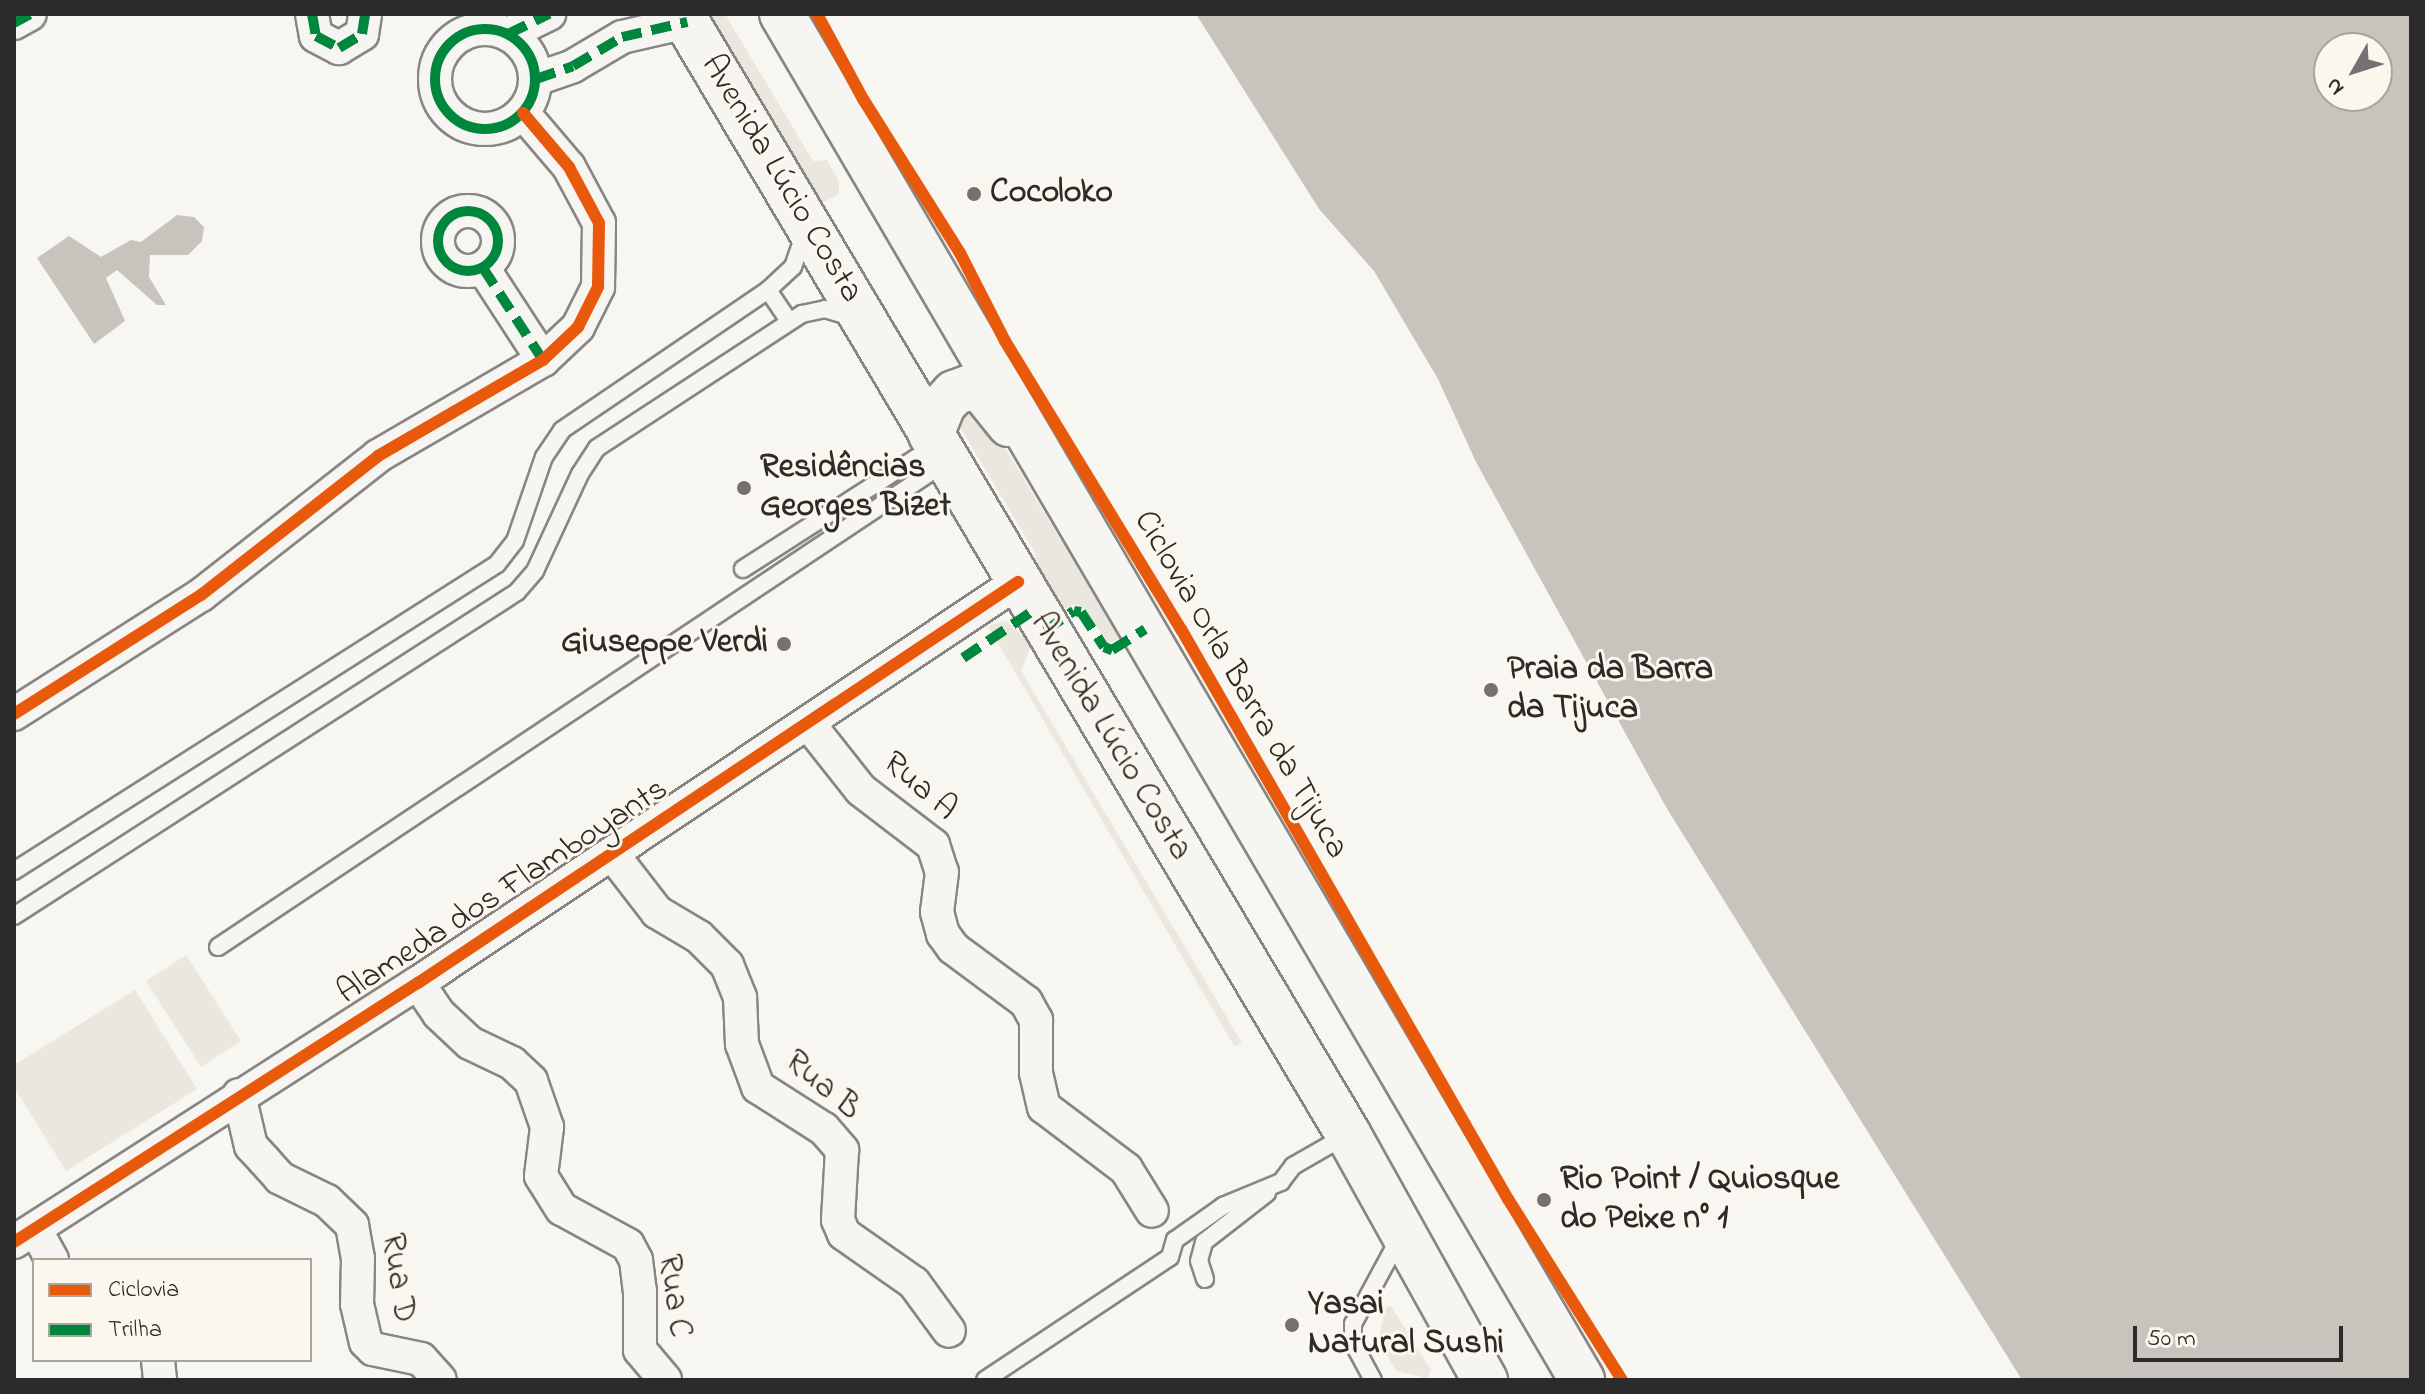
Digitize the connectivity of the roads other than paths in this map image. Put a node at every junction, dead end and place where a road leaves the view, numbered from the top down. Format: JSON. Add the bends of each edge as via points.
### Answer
{"nodes":[{"id":1,"x":30,"y":14,"type":"edge"},
{"id":2,"x":312,"y":14,"type":"edge"},
{"id":3,"x":365,"y":14,"type":"edge"},
{"id":4,"x":549,"y":14,"type":"edge"},
{"id":5,"x":782,"y":14,"type":"edge"},
{"id":6,"x":684,"y":18,"type":"edge"},
{"id":7,"x":14,"y":23,"type":"edge"},
{"id":8,"x":485,"y":26,"type":"edge"},
{"id":9,"x":536,"y":79,"type":"junction"},
{"id":10,"x":523,"y":113,"type":"junction"},
{"id":11,"x":808,"y":223,"type":"junction"},
{"id":12,"x":483,"y":268,"type":"dead end"},
{"id":13,"x":768,"y":290,"type":"junction"},
{"id":14,"x":865,"y":320,"type":"junction"},
{"id":15,"x":789,"y":321,"type":"junction"},
{"id":16,"x":543,"y":360,"type":"junction"},
{"id":17,"x":939,"y":447,"type":"junction"},
{"id":18,"x":1058,"y":486,"type":"junction"},
{"id":19,"x":743,"y":569,"type":"dead end"},
{"id":20,"x":1018,"y":582,"type":"junction"},
{"id":21,"x":14,"y":714,"type":"edge"},
{"id":22,"x":808,"y":723,"type":"junction"},
{"id":23,"x":613,"y":855,"type":"junction"},
{"id":24,"x":14,"y":871,"type":"edge"},
{"id":25,"x":14,"y":916,"type":"edge"},
{"id":26,"x":218,"y":947,"type":"dead end"},
{"id":27,"x":418,"y":983,"type":"junction"},
{"id":28,"x":239,"y":1095,"type":"junction"},
{"id":29,"x":1348,"y":1134,"type":"junction"},
{"id":30,"x":1281,"y":1182,"type":"junction"},
{"id":31,"x":1152,"y":1211,"type":"dead end"},
{"id":32,"x":24,"y":1236,"type":"edge"},
{"id":33,"x":1401,"y":1236,"type":"junction"},
{"id":34,"x":50,"y":1258,"type":"edge"},
{"id":35,"x":1205,"y":1279,"type":"dead end"},
{"id":36,"x":949,"y":1331,"type":"dead end"},
{"id":37,"x":440,"y":1380,"type":"edge"},
{"id":38,"x":665,"y":1380,"type":"edge"},
{"id":39,"x":985,"y":1380,"type":"edge"},
{"id":40,"x":1373,"y":1380,"type":"edge"},
{"id":41,"x":1485,"y":1380,"type":"edge"},
{"id":42,"x":1582,"y":1380,"type":"edge"}],
"edges":[{"from":1,"to":7,"type":"street"},
{"from":2,"to":3,"type":"street","via":[[316,36],[339,48],[362,34]]},
{"from":4,"to":8,"type":"street"},
{"from":5,"to":18,"type":"main road"},
{"from":6,"to":9,"type":"street","via":[[622,37],[573,66]]},
{"from":6,"to":11,"type":"main road","name":"Avenida Lúcio Costa"},
{"from":8,"to":9,"type":"street","via":[[528,53]]},
{"from":8,"to":10,"type":"street","via":[[448,45],[436,68],[437,94],[458,122],[474,128],[509,124]]},
{"from":9,"to":10,"type":"street"},
{"from":10,"to":16,"type":"street","via":[[586,194],[599,223],[602,253],[598,287],[578,327]]},
{"from":11,"to":13,"type":"lane","via":[[793,267]]},
{"from":11,"to":14,"type":"main road","name":"Avenida Lúcio Costa"},
{"from":12,"to":16,"type":"street"},
{"from":13,"to":15,"type":"lane"},
{"from":13,"to":24,"type":"lane","via":[[576,417],[552,443],[515,541],[497,564]]},
{"from":14,"to":15,"type":"lane","via":[[813,309]]},
{"from":14,"to":17,"type":"main road","name":"Avenida Lúcio Costa"},
{"from":15,"to":25,"type":"lane","via":[[597,448],[535,571],[517,592]]},
{"from":16,"to":21,"type":"street","via":[[378,456],[201,595]]},
{"from":17,"to":18,"type":"main road","via":[[943,405],[954,393],[981,389]]},
{"from":17,"to":19,"type":"lane"},
{"from":17,"to":20,"type":"main road","name":"Avenida Lúcio Costa"},
{"from":17,"to":26,"type":"lane"},
{"from":18,"to":42,"type":"main road"},
{"from":20,"to":22,"type":"street","name":"Alameda dos Flamboyants"},
{"from":20,"to":29,"type":"main road","name":"Avenida Lúcio Costa"},
{"from":22,"to":23,"type":"street","name":"Alameda dos Flamboyants"},
{"from":22,"to":31,"type":"street","name":"Rua A","via":[[861,790],[933,845],[942,872],[937,912],[943,934],[953,948],[1026,1002],[1036,1020],[1036,1073],[1044,1107],[1126,1169]]},
{"from":23,"to":27,"type":"street","name":"Alameda dos Flamboyants"},
{"from":23,"to":36,"type":"street","name":"Rua B","via":[[657,912],[706,942],[727,965],[740,997],[742,1044],[758,1087],[824,1129],[842,1150],[838,1220],[844,1234],[914,1283]]},
{"from":27,"to":28,"type":"street","name":"Alameda dos Flamboyants"},
{"from":27,"to":38,"type":"street","name":"Rua C","via":[[439,1014],[470,1043],[512,1063],[531,1081],[547,1127],[541,1164],[545,1186],[570,1215],[628,1245],[640,1291],[640,1350]]},
{"from":28,"to":32,"type":"street","name":"Alameda dos Flamboyants"},
{"from":28,"to":37,"type":"street","name":"Rua D","via":[[257,1153],[280,1178],[327,1201],[352,1225],[357,1304],[366,1342],[373,1349],[421,1359]]},
{"from":29,"to":30,"type":"lane","via":[[1293,1166]]},
{"from":29,"to":33,"type":"main road","name":"Avenida Lúcio Costa"},
{"from":30,"to":35,"type":"lane","via":[[1204,1242],[1199,1261]]},
{"from":30,"to":39,"type":"lane","via":[[1223,1206],[1175,1240],[1170,1257]]},
{"from":32,"to":34,"type":"street"},
{"from":33,"to":40,"type":"lane","via":[[1353,1324],[1353,1343]]},
{"from":33,"to":41,"type":"main road","name":"Avenida Lúcio Costa"}]}
